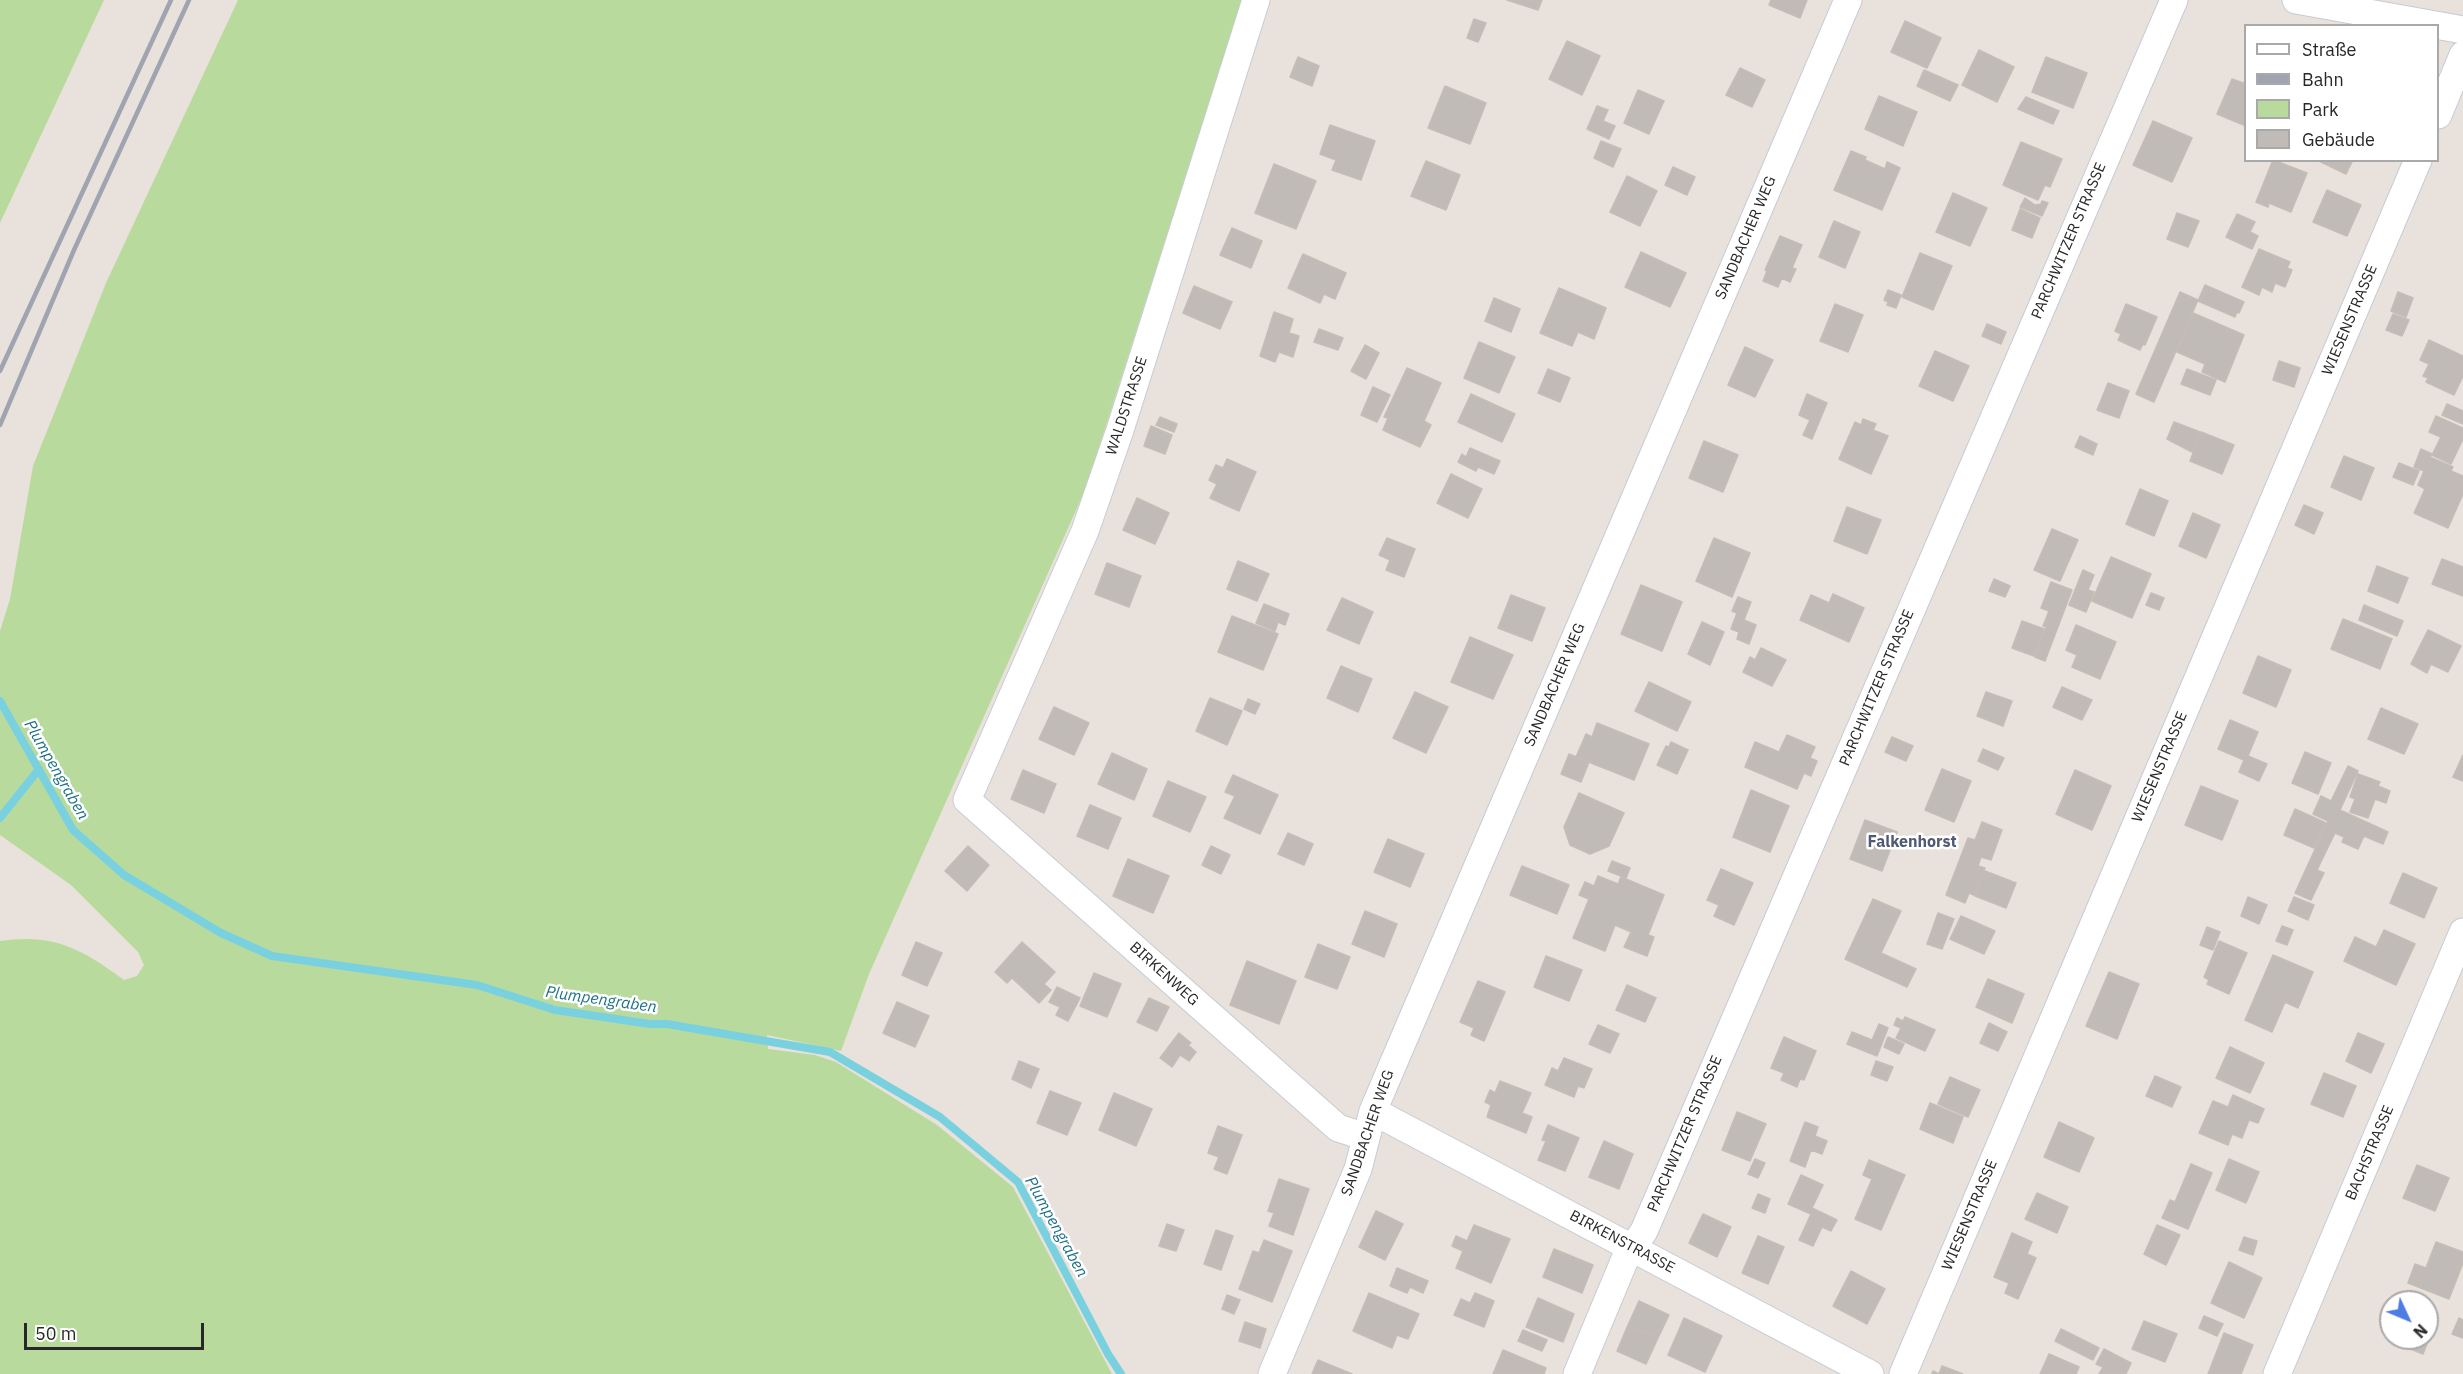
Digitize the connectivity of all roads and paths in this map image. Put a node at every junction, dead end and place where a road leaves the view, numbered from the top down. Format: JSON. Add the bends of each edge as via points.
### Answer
{"nodes":[{"id":1,"x":1256,"y":0,"type":"edge"},
{"id":2,"x":1848,"y":0,"type":"edge"},
{"id":3,"x":2174,"y":0,"type":"edge"},
{"id":4,"x":2296,"y":0,"type":"edge"},
{"id":5,"x":2430,"y":24,"type":"edge"},
{"id":6,"x":2439,"y":26,"type":"edge"},
{"id":7,"x":2463,"y":30,"type":"edge"},
{"id":8,"x":2463,"y":54,"type":"edge"},
{"id":9,"x":2439,"y":113,"type":"edge"},
{"id":10,"x":2417,"y":162,"type":"edge"},
{"id":11,"x":967,"y":800,"type":"joint"},
{"id":12,"x":2463,"y":932,"type":"edge"},
{"id":13,"x":1373,"y":1111,"type":"junction"},
{"id":14,"x":1366,"y":1137,"type":"junction"},
{"id":15,"x":1632,"y":1247,"type":"junction"},
{"id":16,"x":1272,"y":1374,"type":"edge"},
{"id":17,"x":1577,"y":1374,"type":"edge"},
{"id":18,"x":1870,"y":1374,"type":"edge"},
{"id":19,"x":1903,"y":1374,"type":"edge"},
{"id":20,"x":2277,"y":1374,"type":"edge"}],
"edges":[{"from":1,"to":11,"type":"street","name":"WALDSTRASSE","via":[[1085,531]]},
{"from":2,"to":13,"type":"street","name":"SANDBACHER WEG"},
{"from":3,"to":15,"type":"street","name":"PARCHWITZER STRASSE","via":[[1644,1231]]},
{"from":4,"to":5,"type":"street"},
{"from":6,"to":7,"type":"street"},
{"from":8,"to":9,"type":"street"},
{"from":10,"to":19,"type":"street","name":"WIESENSTRASSE"},
{"from":11,"to":14,"type":"street","name":"BIRKENWEG","via":[[1338,1128]]},
{"from":12,"to":20,"type":"street","name":"BACHSTRASSE"},
{"from":13,"to":14,"type":"street","name":"SANDBACHER WEG"},
{"from":13,"to":15,"type":"street","name":"BIRKENSTRASSE"},
{"from":14,"to":16,"type":"street","name":"SANDBACHER WEG","via":[[1358,1169]]},
{"from":15,"to":17,"type":"street","name":"PARCHWITZER STRASSE"},
{"from":15,"to":18,"type":"street","name":"BIRKENSTRASSE"}]}
